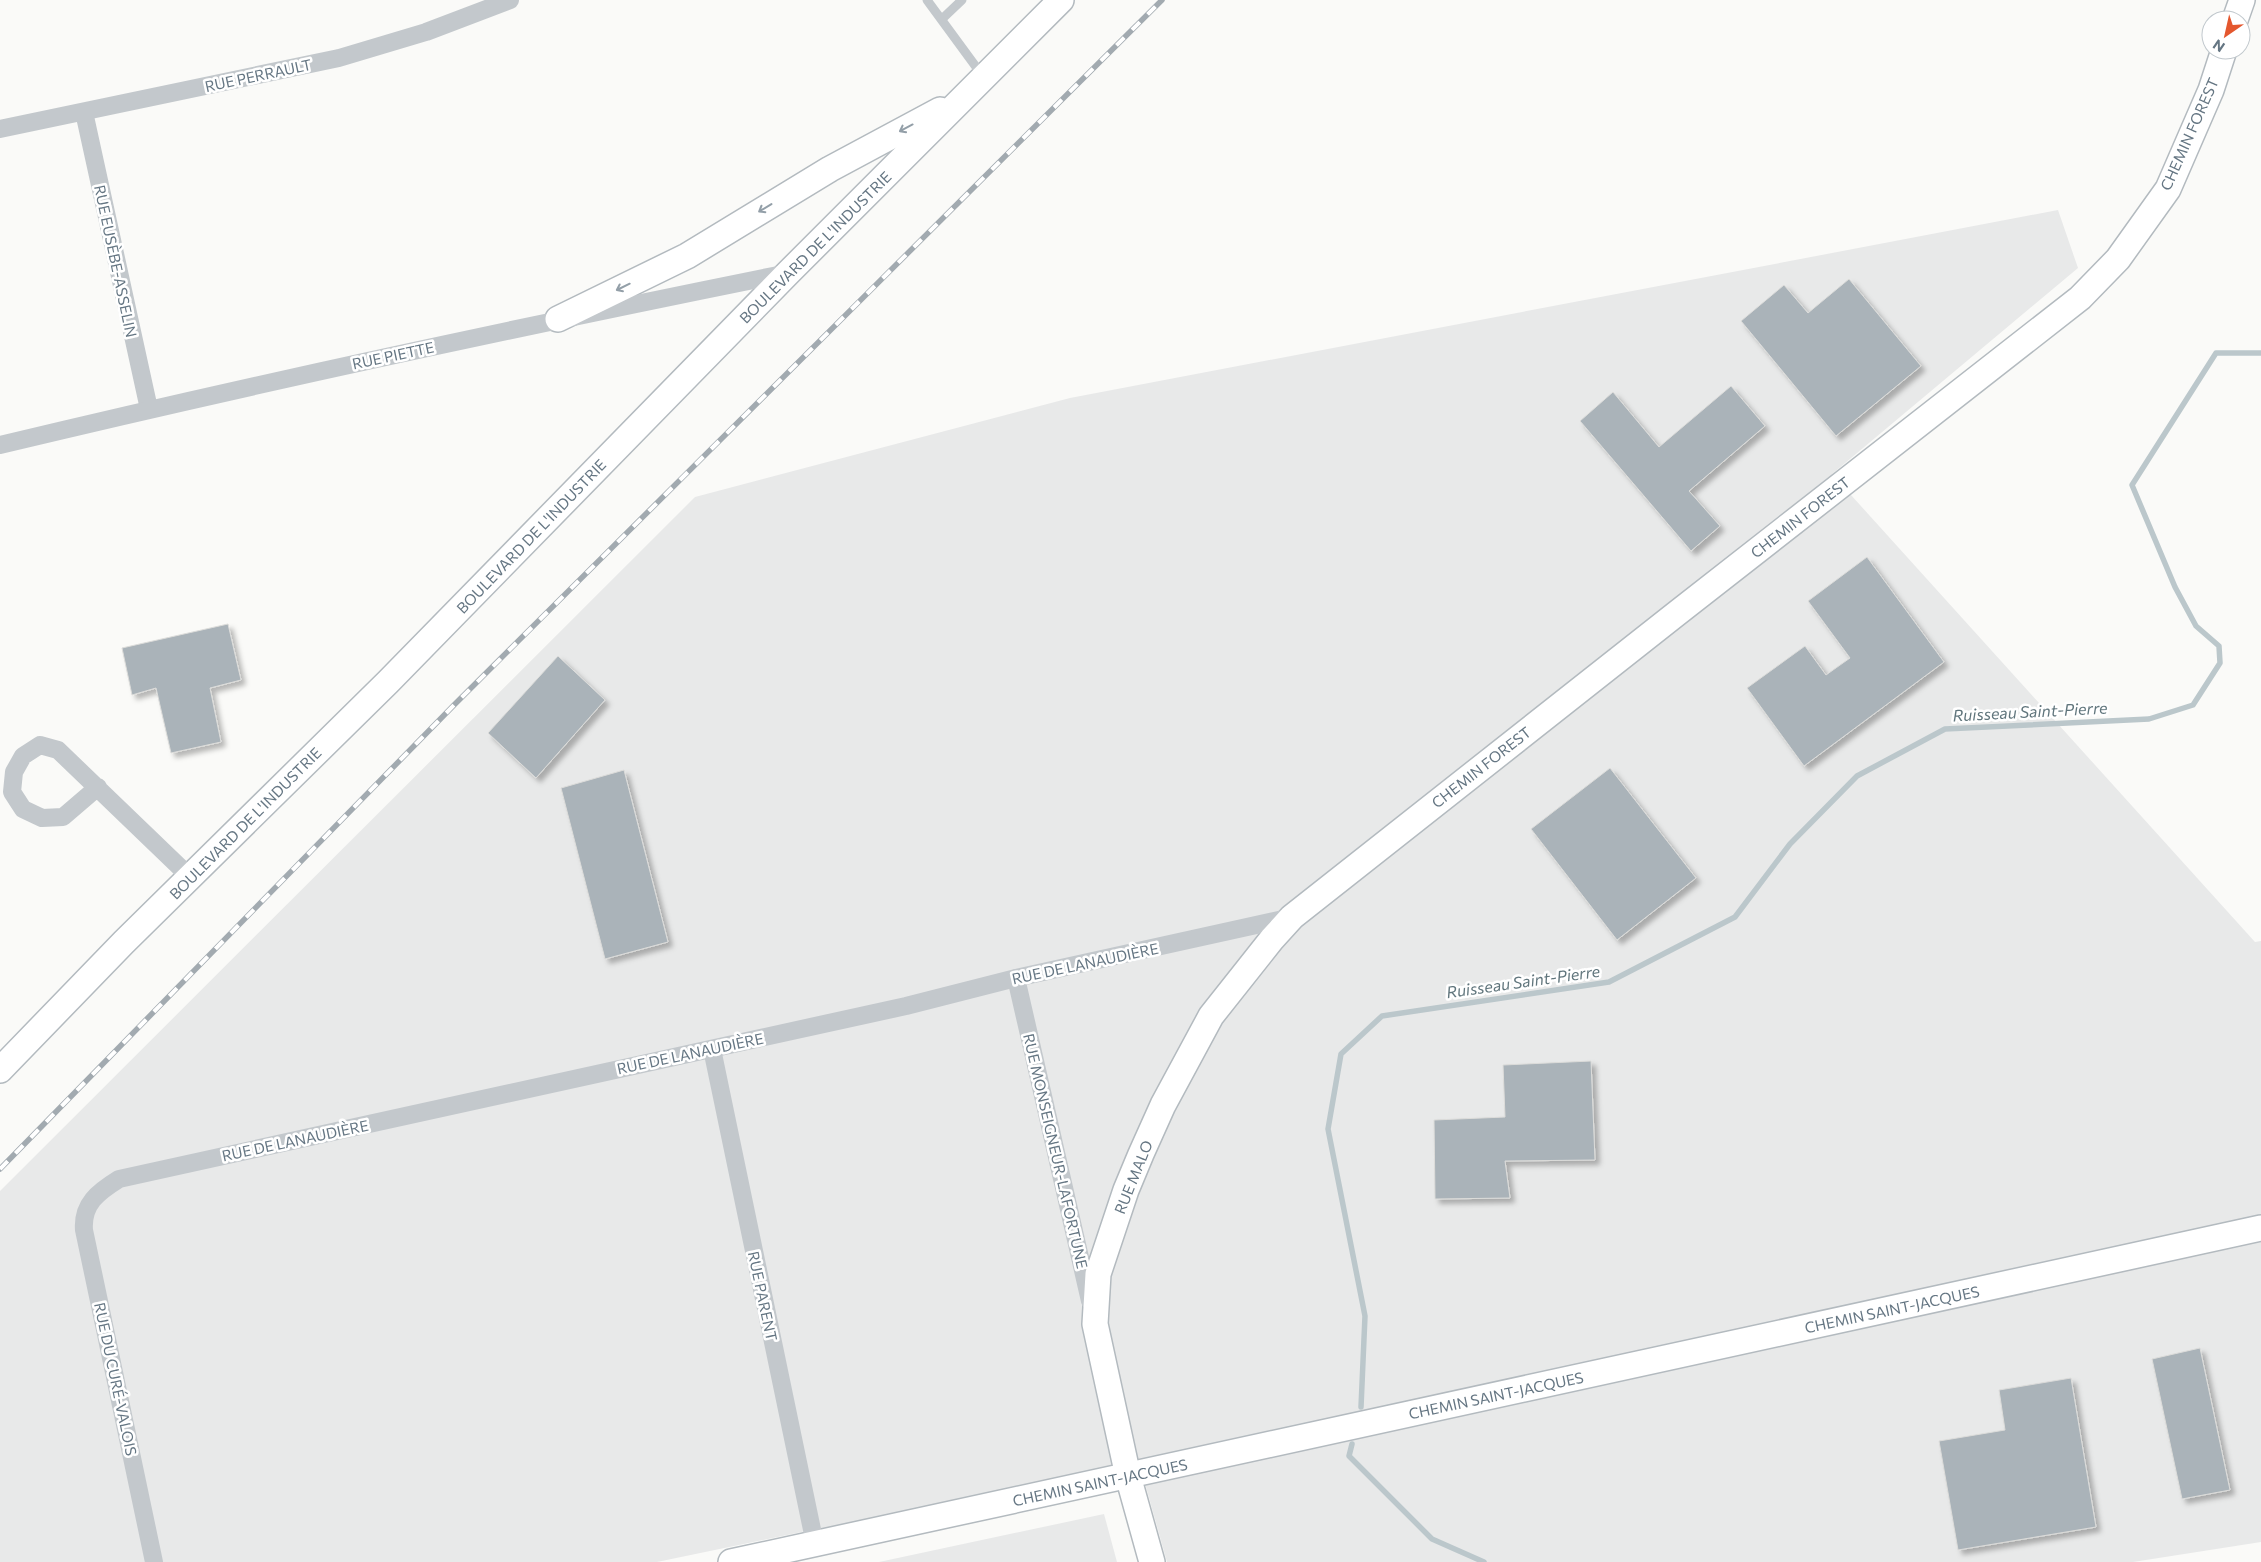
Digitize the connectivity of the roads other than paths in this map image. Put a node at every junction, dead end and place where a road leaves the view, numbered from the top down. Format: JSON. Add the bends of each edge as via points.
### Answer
{"nodes":[{"id":1,"x":510,"y":0,"type":"edge"},
{"id":2,"x":927,"y":0,"type":"edge"},
{"id":3,"x":962,"y":0,"type":"edge"},
{"id":4,"x":1061,"y":0,"type":"edge"},
{"id":5,"x":942,"y":19,"type":"junction"},
{"id":6,"x":2221,"y":60,"type":"edge"},
{"id":7,"x":984,"y":77,"type":"junction"},
{"id":8,"x":964,"y":97,"type":"junction"},
{"id":9,"x":84,"y":112,"type":"junction"},
{"id":10,"x":0,"y":129,"type":"edge"},
{"id":11,"x":788,"y":273,"type":"junction"},
{"id":12,"x":558,"y":319,"type":"junction"},
{"id":13,"x":149,"y":409,"type":"junction"},
{"id":14,"x":0,"y":445,"type":"edge"},
{"id":15,"x":98,"y":787,"type":"junction"},
{"id":16,"x":190,"y":877,"type":"junction"},
{"id":17,"x":1292,"y":917,"type":"junction"},
{"id":18,"x":124,"y":942,"type":"junction"},
{"id":19,"x":1016,"y":978,"type":"junction"},
{"id":20,"x":712,"y":1048,"type":"junction"},
{"id":21,"x":0,"y":1050,"type":"edge"},
{"id":22,"x":0,"y":1070,"type":"edge"},
{"id":23,"x":94,"y":1198,"type":"joint"},
{"id":24,"x":2261,"y":1228,"type":"edge"},
{"id":25,"x":1095,"y":1324,"type":"junction"},
{"id":26,"x":1128,"y":1476,"type":"junction"},
{"id":27,"x":815,"y":1544,"type":"junction"},
{"id":28,"x":154,"y":1562,"type":"edge"},
{"id":29,"x":731,"y":1562,"type":"edge"},
{"id":30,"x":1152,"y":1562,"type":"edge"}],
"edges":[{"from":1,"to":9,"type":"street","name":"RUE PERRAULT","via":[[426,32],[339,58]]},
{"from":2,"to":5,"type":"lane"},
{"from":3,"to":5,"type":"lane"},
{"from":4,"to":7,"type":"street","name":"BOULEVARD DE L'INDUSTRIE"},
{"from":5,"to":7,"type":"lane"},
{"from":6,"to":17,"type":"street","name":"CHEMIN FOREST","via":[[2168,189],[2118,259],[2080,298]]},
{"from":7,"to":8,"type":"street","name":"BOULEVARD DE L'INDUSTRIE"},
{"from":8,"to":11,"type":"street","name":"BOULEVARD DE L'INDUSTRIE"},
{"from":8,"to":12,"type":"street","one_way":true,"via":[[830,169],[687,256]]},
{"from":9,"to":10,"type":"street","name":"RUE PERRAULT"},
{"from":9,"to":13,"type":"street","name":"RUE EUSÈBE-ASSELIN"},
{"from":11,"to":12,"type":"street","name":"RUE PIETTE"},
{"from":11,"to":16,"type":"street","name":"BOULEVARD DE L'INDUSTRIE","via":[[388,682]]},
{"from":12,"to":13,"type":"street","name":"RUE PIETTE"},
{"from":13,"to":14,"type":"street","name":"RUE PIETTE"},
{"from":15,"to":15,"type":"street","via":[[58,750],[40,745],[23,756],[14,772],[12,792],[23,809],[42,818],[63,817]]},
{"from":15,"to":16,"type":"street"},
{"from":16,"to":18,"type":"street","name":"BOULEVARD DE L'INDUSTRIE"},
{"from":17,"to":19,"type":"street","name":"RUE DE LANAUDIÈRE"},
{"from":17,"to":25,"type":"street","name":"RUE MALO","via":[[1211,1016],[1163,1105],[1126,1190],[1098,1274]]},
{"from":18,"to":21,"type":"street"},
{"from":18,"to":22,"type":"street","name":"BOULEVARD DE L'INDUSTRIE"},
{"from":19,"to":20,"type":"street","name":"RUE DE LANAUDIÈRE","via":[[906,1006]]},
{"from":19,"to":25,"type":"street","name":"RUE MONSEIGNEUR-LAFORTUNE"},
{"from":20,"to":23,"type":"street","name":"RUE DE LANAUDIÈRE","via":[[119,1179]]},
{"from":20,"to":27,"type":"street","name":"RUE PARENT"},
{"from":23,"to":28,"type":"street","name":"RUE DU CURÉ-VALOIS","via":[[83,1216],[84,1230]]},
{"from":24,"to":26,"type":"street","name":"CHEMIN SAINT-JACQUES"},
{"from":25,"to":26,"type":"street","name":"RUE MALO"},
{"from":26,"to":27,"type":"street","name":"CHEMIN SAINT-JACQUES"},
{"from":26,"to":30,"type":"street","name":"RUE MALO"},
{"from":27,"to":29,"type":"street","name":"CHEMIN SAINT-JACQUES"}]}
